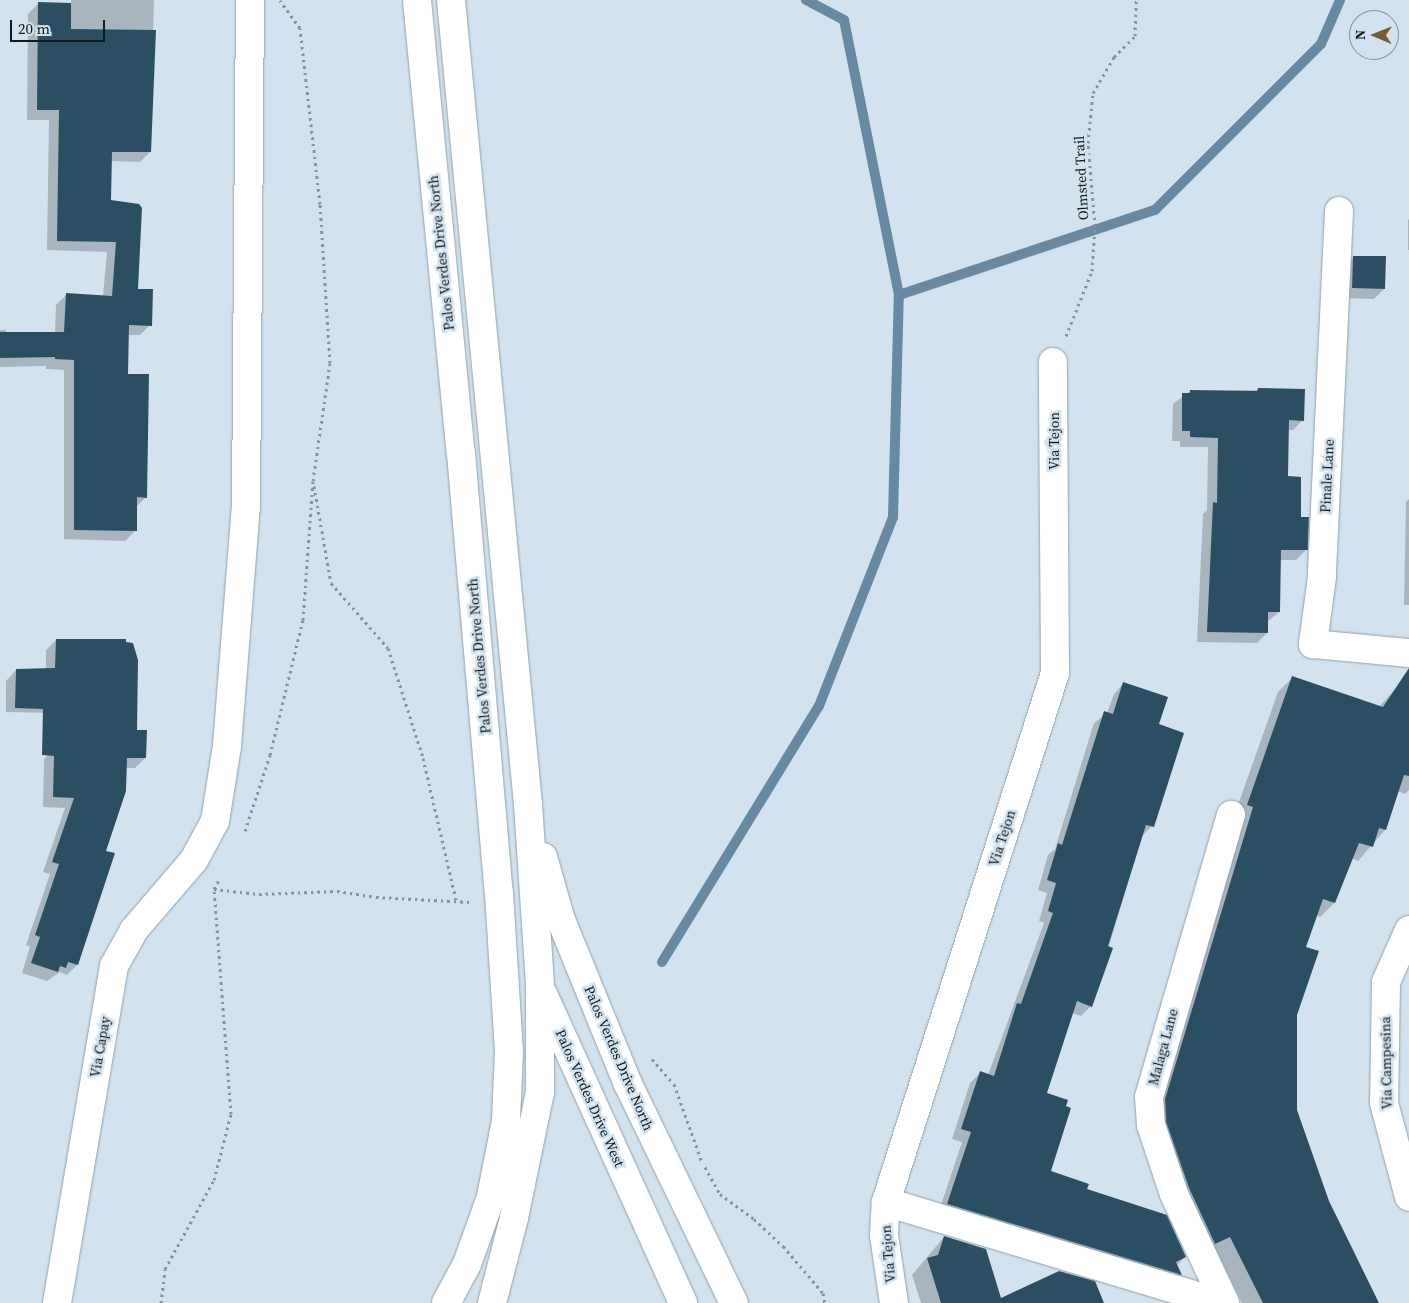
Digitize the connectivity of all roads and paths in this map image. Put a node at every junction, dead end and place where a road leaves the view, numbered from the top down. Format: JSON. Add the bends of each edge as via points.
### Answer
{"nodes":[{"id":1,"x":250,"y":0,"type":"edge"},
{"id":2,"x":280,"y":0,"type":"edge"},
{"id":3,"x":417,"y":0,"type":"edge"},
{"id":4,"x":451,"y":0,"type":"edge"},
{"id":5,"x":1136,"y":0,"type":"edge"},
{"id":6,"x":1339,"y":211,"type":"dead end"},
{"id":7,"x":1053,"y":362,"type":"joint"},
{"id":8,"x":313,"y":480,"type":"junction"},
{"id":9,"x":1409,"y":652,"type":"edge"},
{"id":10,"x":528,"y":804,"type":"junction"},
{"id":11,"x":1231,"y":814,"type":"dead end"},
{"id":12,"x":244,"y":834,"type":"dead end"},
{"id":13,"x":194,"y":860,"type":"junction"},
{"id":14,"x":223,"y":873,"type":"dead end"},
{"id":15,"x":214,"y":889,"type":"junction"},
{"id":16,"x":489,"y":898,"type":"junction"},
{"id":17,"x":456,"y":900,"type":"junction"},
{"id":18,"x":1409,"y":930,"type":"edge"},
{"id":19,"x":540,"y":987,"type":"junction"},
{"id":20,"x":646,"y":1052,"type":"dead end"},
{"id":21,"x":1409,"y":1197,"type":"edge"},
{"id":22,"x":886,"y":1202,"type":"junction"},
{"id":23,"x":57,"y":1303,"type":"edge"},
{"id":24,"x":161,"y":1303,"type":"edge"},
{"id":25,"x":446,"y":1303,"type":"edge"},
{"id":26,"x":492,"y":1303,"type":"edge"},
{"id":27,"x":683,"y":1303,"type":"edge"},
{"id":28,"x":734,"y":1303,"type":"edge"},
{"id":29,"x":825,"y":1303,"type":"edge"},
{"id":30,"x":894,"y":1303,"type":"edge"},
{"id":31,"x":1220,"y":1303,"type":"edge"},
{"id":32,"x":1225,"y":1303,"type":"edge"}],
"edges":[{"from":1,"to":13,"type":"street","name":"Via Capay","via":[[246,507],[227,746],[215,821]]},
{"from":2,"to":8,"type":"path","via":[[300,28],[320,204],[330,362]]},
{"from":3,"to":16,"type":"street","name":"Palos Verdes Drive North","via":[[461,453]]},
{"from":4,"to":10,"type":"street","name":"Palos Verdes Drive North"},
{"from":5,"to":7,"type":"path","name":"Olmsted Trail","via":[[1135,36],[1114,57],[1093,93],[1088,144],[1095,226],[1092,271],[1077,313]]},
{"from":6,"to":9,"type":"street","name":"Pinale Lane","via":[[1322,577],[1313,644]]},
{"from":7,"to":22,"type":"street","name":"Via Tejon","via":[[1055,673]]},
{"from":8,"to":12,"type":"path","via":[[304,620],[270,755]]},
{"from":8,"to":17,"type":"path","via":[[331,583],[388,648],[423,758]]},
{"from":10,"to":19,"type":"street","name":"Palos Verdes Drive North"},
{"from":10,"to":28,"type":"street","name":"Palos Verdes Drive North","via":[[561,920],[628,1084]]},
{"from":11,"to":32,"type":"street","name":"Malaga Lane","via":[[1149,1098],[1151,1125],[1174,1194]]},
{"from":13,"to":15,"type":"path"},
{"from":13,"to":23,"type":"street","name":"Via Capay","via":[[134,930],[114,966]]},
{"from":14,"to":15,"type":"path"},
{"from":15,"to":17,"type":"path","via":[[259,894],[337,891],[376,897]]},
{"from":15,"to":24,"type":"path","via":[[231,1114],[214,1180],[165,1269]]},
{"from":16,"to":17,"type":"path"},
{"from":16,"to":19,"type":"street","name":"Palos Verdes Drive West","via":[[512,910]]},
{"from":16,"to":25,"type":"street","name":"Palos Verdes Drive North","via":[[509,1051],[506,1121],[482,1223],[467,1264]]},
{"from":18,"to":21,"type":"street","name":"Via Campesina","via":[[1386,982],[1384,1103]]},
{"from":19,"to":26,"type":"street","name":"Palos Verdes Drive North","via":[[540,1092],[514,1218]]},
{"from":19,"to":27,"type":"street","name":"Palos Verdes Drive West"},
{"from":20,"to":29,"type":"path","via":[[674,1084],[702,1163],[720,1194],[783,1246],[823,1293]]},
{"from":22,"to":30,"type":"street","name":"Via Tejon","via":[[884,1235]]},
{"from":22,"to":31,"type":"street"}]}
